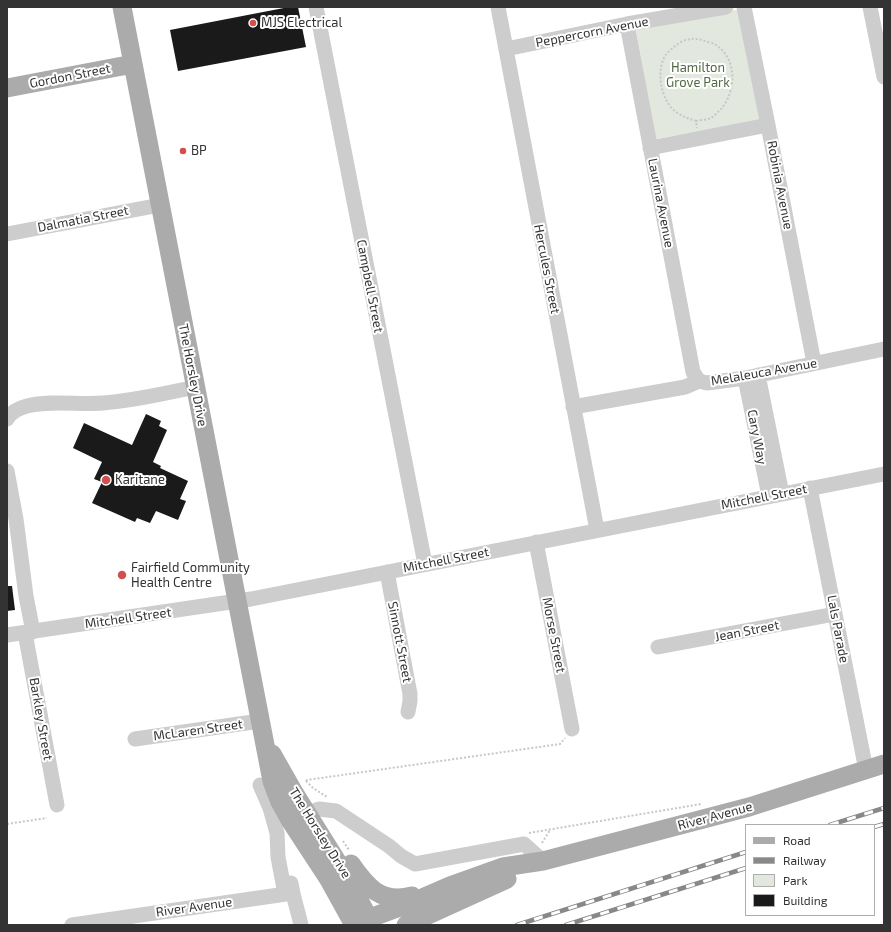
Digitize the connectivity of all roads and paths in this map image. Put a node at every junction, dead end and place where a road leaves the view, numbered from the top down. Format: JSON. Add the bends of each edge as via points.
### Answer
{"nodes":[{"id":1,"x":122,"y":7,"type":"edge"},
{"id":2,"x":316,"y":7,"type":"edge"},
{"id":3,"x":498,"y":7,"type":"edge"},
{"id":4,"x":726,"y":7,"type":"edge"},
{"id":5,"x":744,"y":7,"type":"edge"},
{"id":6,"x":870,"y":7,"type":"edge"},
{"id":7,"x":685,"y":11,"type":"edge"},
{"id":8,"x":627,"y":24,"type":"junction"},
{"id":9,"x":506,"y":49,"type":"junction"},
{"id":10,"x":133,"y":64,"type":"junction"},
{"id":11,"x":884,"y":77,"type":"edge"},
{"id":12,"x":7,"y":88,"type":"edge"},
{"id":13,"x":696,"y":121,"type":"junction"},
{"id":14,"x":768,"y":125,"type":"junction"},
{"id":15,"x":699,"y":139,"type":"junction"},
{"id":16,"x":650,"y":148,"type":"junction"},
{"id":17,"x":160,"y":205,"type":"junction"},
{"id":18,"x":7,"y":234,"type":"edge"},
{"id":19,"x":884,"y":349,"type":"edge"},
{"id":20,"x":814,"y":363,"type":"junction"},
{"id":21,"x":752,"y":376,"type":"junction"},
{"id":22,"x":699,"y":381,"type":"junction"},
{"id":23,"x":196,"y":387,"type":"junction"},
{"id":24,"x":573,"y":407,"type":"junction"},
{"id":25,"x":7,"y":419,"type":"edge"},
{"id":26,"x":7,"y":471,"type":"edge"},
{"id":27,"x":884,"y":474,"type":"edge"},
{"id":28,"x":810,"y":488,"type":"junction"},
{"id":29,"x":775,"y":495,"type":"junction"},
{"id":30,"x":597,"y":530,"type":"junction"},
{"id":31,"x":536,"y":542,"type":"junction"},
{"id":32,"x":425,"y":564,"type":"junction"},
{"id":33,"x":387,"y":572,"type":"junction"},
{"id":34,"x":237,"y":601,"type":"junction"},
{"id":35,"x":835,"y":614,"type":"junction"},
{"id":36,"x":29,"y":632,"type":"junction"},
{"id":37,"x":7,"y":635,"type":"edge"},
{"id":38,"x":658,"y":648,"type":"dead end"},
{"id":39,"x":408,"y":712,"type":"dead end"},
{"id":40,"x":260,"y":721,"type":"junction"},
{"id":41,"x":572,"y":728,"type":"joint"},
{"id":42,"x":135,"y":739,"type":"dead end"},
{"id":43,"x":884,"y":764,"type":"edge"},
{"id":44,"x":866,"y":770,"type":"junction"},
{"id":45,"x":260,"y":785,"type":"dead end"},
{"id":46,"x":306,"y":786,"type":"dead end"},
{"id":47,"x":706,"y":803,"type":"dead end"},
{"id":48,"x":57,"y":806,"type":"dead end"},
{"id":49,"x":47,"y":818,"type":"dead end"},
{"id":50,"x":304,"y":820,"type":"junction"},
{"id":51,"x":7,"y":824,"type":"edge"},
{"id":52,"x":528,"y":833,"type":"dead end"},
{"id":53,"x":342,"y":840,"type":"dead end"},
{"id":54,"x":352,"y":853,"type":"dead end"},
{"id":55,"x":543,"y":861,"type":"junction"},
{"id":56,"x":507,"y":879,"type":"junction"},
{"id":57,"x":450,"y":886,"type":"junction"},
{"id":58,"x":289,"y":894,"type":"junction"},
{"id":59,"x":366,"y":924,"type":"edge"},
{"id":60,"x":72,"y":925,"type":"edge"},
{"id":61,"x":301,"y":925,"type":"edge"},
{"id":62,"x":406,"y":925,"type":"edge"}],
"edges":[{"from":1,"to":10,"type":"main road","name":"The Horsley Drive"},
{"from":2,"to":32,"type":"street","name":"Campbell Street"},
{"from":3,"to":9,"type":"street","name":"Hercules Street"},
{"from":4,"to":7,"type":"street","name":"Peppercorn Avenue"},
{"from":5,"to":14,"type":"street","name":"Robinia Avenue"},
{"from":6,"to":11,"type":"street"},
{"from":7,"to":8,"type":"street","name":"Peppercorn Avenue"},
{"from":8,"to":9,"type":"street","name":"Peppercorn Avenue"},
{"from":8,"to":16,"type":"street","name":"Laurina Avenue"},
{"from":9,"to":24,"type":"street","name":"Hercules Street"},
{"from":10,"to":12,"type":"main road","name":"Gordon Street"},
{"from":10,"to":17,"type":"main road","name":"The Horsley Drive"},
{"from":13,"to":13,"type":"path","via":[[678,113],[670,106],[661,83],[661,69],[665,56],[674,46],[687,39],[700,39],[716,45],[729,62],[732,75],[730,96],[723,108],[711,118]]},
{"from":13,"to":15,"type":"path"},
{"from":14,"to":15,"type":"street"},
{"from":14,"to":20,"type":"street","name":"Robinia Avenue"},
{"from":15,"to":16,"type":"street"},
{"from":16,"to":22,"type":"street","name":"Laurina Avenue","via":[[693,372]]},
{"from":17,"to":18,"type":"street","name":"Dalmatia Street"},
{"from":17,"to":23,"type":"main road","name":"The Horsley Drive"},
{"from":19,"to":20,"type":"street","name":"Melaleuca Avenue"},
{"from":20,"to":21,"type":"street","name":"Melaleuca Avenue"},
{"from":21,"to":22,"type":"street","name":"Melaleuca Avenue","via":[[707,383]]},
{"from":21,"to":29,"type":"street","name":"Cary Way"},
{"from":22,"to":24,"type":"street","name":"Melaleuca Avenue","via":[[685,387]]},
{"from":23,"to":25,"type":"street","via":[[104,403],[42,403],[26,406],[10,414]]},
{"from":23,"to":34,"type":"main road","name":"The Horsley Drive"},
{"from":24,"to":30,"type":"street","name":"Hercules Street"},
{"from":26,"to":36,"type":"street","name":"Barkley Street","via":[[16,518]]},
{"from":27,"to":28,"type":"street","name":"Mitchell Street"},
{"from":28,"to":29,"type":"street","name":"Mitchell Street"},
{"from":28,"to":35,"type":"street","name":"Lals Parade"},
{"from":29,"to":30,"type":"street","name":"Mitchell Street"},
{"from":30,"to":31,"type":"street","name":"Mitchell Street"},
{"from":31,"to":32,"type":"street","name":"Mitchell Street"},
{"from":31,"to":41,"type":"street","name":"Morse Street"},
{"from":32,"to":33,"type":"street","name":"Mitchell Street"},
{"from":33,"to":34,"type":"street","name":"Mitchell Street"},
{"from":33,"to":39,"type":"street","name":"Sinnott Street","via":[[410,694]]},
{"from":34,"to":36,"type":"street","name":"Mitchell Street"},
{"from":34,"to":40,"type":"main road","name":"The Horsley Drive"},
{"from":35,"to":38,"type":"street","name":"Jean Street"},
{"from":35,"to":44,"type":"street","name":"Lals Parade"},
{"from":36,"to":37,"type":"street","name":"Mitchell Street"},
{"from":36,"to":48,"type":"street","name":"Barkley Street"},
{"from":40,"to":42,"type":"street","name":"McLaren Street"},
{"from":40,"to":50,"type":"main road","name":"The Horsley Drive","via":[[272,780],[280,802]]},
{"from":41,"to":46,"type":"path","via":[[560,744],[307,780]]},
{"from":43,"to":44,"type":"main road","name":"River Avenue"},
{"from":44,"to":55,"type":"main road","name":"River Avenue","via":[[749,807]]},
{"from":45,"to":58,"type":"street","via":[[277,832],[278,857]]},
{"from":47,"to":52,"type":"path"},
{"from":49,"to":51,"type":"path"},
{"from":50,"to":55,"type":"street","via":[[319,808],[336,811],[415,864],[524,844]]},
{"from":50,"to":57,"type":"main road","via":[[332,839],[362,880],[382,895],[405,898]]},
{"from":50,"to":58,"type":"street","via":[[286,841]]},
{"from":50,"to":59,"type":"main road","name":"The Horsley Drive","via":[[348,879]]},
{"from":50,"to":59,"type":"main road","name":"The Horsley Drive","via":[[328,878]]},
{"from":53,"to":54,"type":"path"},
{"from":55,"to":56,"type":"main road","name":"River Avenue"},
{"from":55,"to":57,"type":"main road","name":"River Avenue","via":[[503,867]]},
{"from":56,"to":59,"type":"main road","name":"River Avenue"},
{"from":56,"to":62,"type":"main road"},
{"from":57,"to":59,"type":"main road","name":"River Avenue"},
{"from":58,"to":60,"type":"street","name":"River Avenue"},
{"from":58,"to":61,"type":"street","via":[[297,906]]}]}
